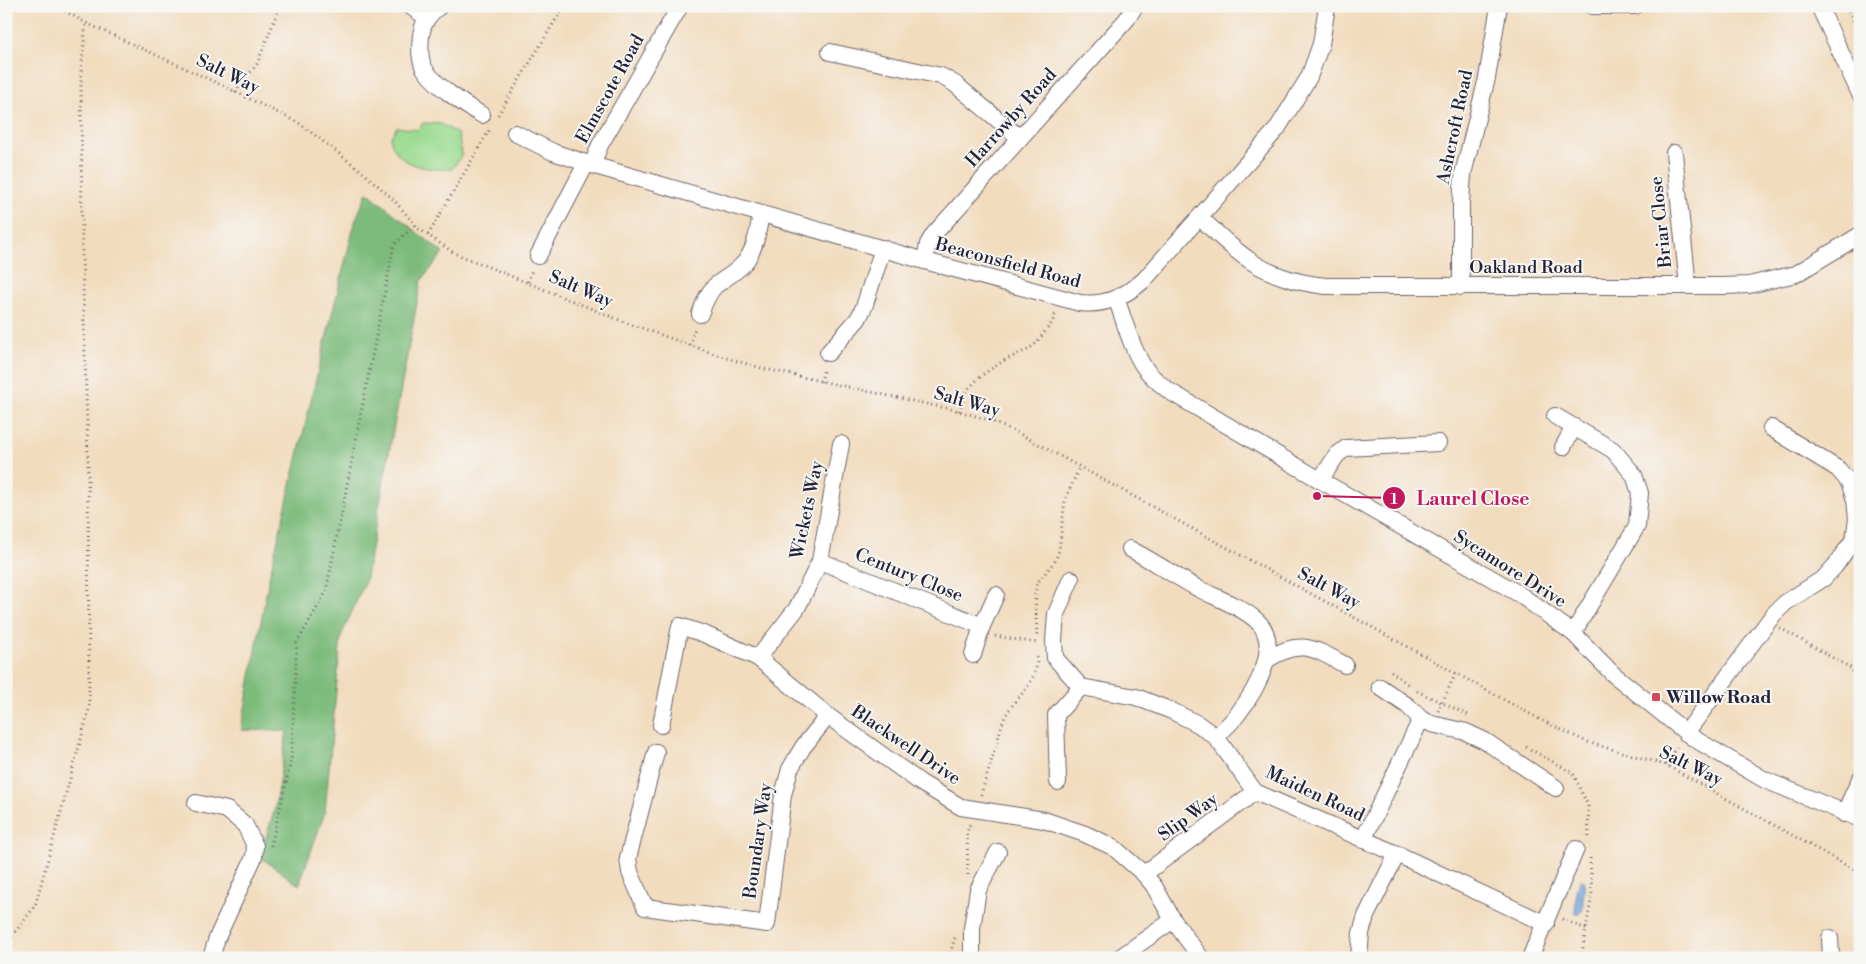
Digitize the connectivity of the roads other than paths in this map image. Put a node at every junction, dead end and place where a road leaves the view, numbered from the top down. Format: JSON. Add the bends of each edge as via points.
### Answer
{"nodes":[{"id":1,"x":410,"y":6,"type":"edge"},
{"id":2,"x":440,"y":6,"type":"edge"},
{"id":3,"x":680,"y":6,"type":"edge"},
{"id":4,"x":1135,"y":6,"type":"edge"},
{"id":5,"x":1326,"y":6,"type":"edge"},
{"id":6,"x":1499,"y":6,"type":"edge"},
{"id":7,"x":1592,"y":6,"type":"edge"},
{"id":8,"x":1634,"y":6,"type":"edge"},
{"id":9,"x":1819,"y":6,"type":"edge"},
{"id":10,"x":427,"y":18,"type":"junction"},
{"id":11,"x":830,"y":52,"type":"dead end"},
{"id":12,"x":1860,"y":94,"type":"edge"},
{"id":13,"x":482,"y":115,"type":"dead end"},
{"id":14,"x":515,"y":133,"type":"dead end"},
{"id":15,"x":1020,"y":138,"type":"junction"},
{"id":16,"x":1674,"y":153,"type":"dead end"},
{"id":17,"x":589,"y":165,"type":"junction"},
{"id":18,"x":762,"y":214,"type":"junction"},
{"id":19,"x":1200,"y":218,"type":"junction"},
{"id":20,"x":1860,"y":235,"type":"edge"},
{"id":21,"x":883,"y":248,"type":"junction"},
{"id":22,"x":538,"y":256,"type":"dead end"},
{"id":23,"x":925,"y":262,"type":"junction"},
{"id":24,"x":1688,"y":286,"type":"junction"},
{"id":25,"x":1461,"y":287,"type":"junction"},
{"id":26,"x":1116,"y":298,"type":"junction"},
{"id":27,"x":700,"y":314,"type":"dead end"},
{"id":28,"x":828,"y":353,"type":"dead end"},
{"id":29,"x":1555,"y":416,"type":"dead end"},
{"id":30,"x":1574,"y":427,"type":"junction"},
{"id":31,"x":1771,"y":428,"type":"dead end"},
{"id":32,"x":1438,"y":443,"type":"dead end"},
{"id":33,"x":841,"y":444,"type":"dead end"},
{"id":34,"x":1563,"y":447,"type":"dead end"},
{"id":35,"x":1320,"y":480,"type":"junction"},
{"id":36,"x":1857,"y":540,"type":"edge"},
{"id":37,"x":1130,"y":549,"type":"dead end"},
{"id":38,"x":820,"y":560,"type":"junction"},
{"id":39,"x":1071,"y":579,"type":"dead end"},
{"id":40,"x":996,"y":595,"type":"dead end"},
{"id":41,"x":981,"y":630,"type":"junction"},
{"id":42,"x":1573,"y":633,"type":"junction"},
{"id":43,"x":973,"y":655,"type":"dead end"},
{"id":44,"x":758,"y":658,"type":"junction"},
{"id":45,"x":1266,"y":660,"type":"junction"},
{"id":46,"x":1346,"y":665,"type":"dead end"},
{"id":47,"x":1081,"y":687,"type":"junction"},
{"id":48,"x":1380,"y":687,"type":"dead end"},
{"id":49,"x":828,"y":716,"type":"junction"},
{"id":50,"x":1427,"y":721,"type":"junction"},
{"id":51,"x":661,"y":725,"type":"dead end"},
{"id":52,"x":1686,"y":734,"type":"junction"},
{"id":53,"x":1216,"y":737,"type":"junction"},
{"id":54,"x":656,"y":752,"type":"dead end"},
{"id":55,"x":1860,"y":779,"type":"edge"},
{"id":56,"x":1058,"y":782,"type":"dead end"},
{"id":57,"x":1556,"y":788,"type":"dead end"},
{"id":58,"x":1255,"y":792,"type":"junction"},
{"id":59,"x":196,"y":803,"type":"dead end"},
{"id":60,"x":1852,"y":816,"type":"edge"},
{"id":61,"x":1363,"y":840,"type":"junction"},
{"id":62,"x":1576,"y":849,"type":"dead end"},
{"id":63,"x":998,"y":852,"type":"dead end"},
{"id":64,"x":1397,"y":854,"type":"junction"},
{"id":65,"x":1144,"y":874,"type":"junction"},
{"id":66,"x":1548,"y":918,"type":"junction"},
{"id":67,"x":1173,"y":920,"type":"junction"},
{"id":68,"x":1830,"y":938,"type":"dead end"},
{"id":69,"x":211,"y":958,"type":"edge"},
{"id":70,"x":972,"y":958,"type":"edge"},
{"id":71,"x":1119,"y":958,"type":"edge"},
{"id":72,"x":1200,"y":958,"type":"edge"},
{"id":73,"x":1360,"y":958,"type":"edge"},
{"id":74,"x":1530,"y":958,"type":"edge"},
{"id":75,"x":1831,"y":958,"type":"edge"}],
"edges":[{"from":1,"to":10,"type":"street"},
{"from":2,"to":10,"type":"street"},
{"from":3,"to":17,"type":"street","name":"Elmscote Road"},
{"from":4,"to":15,"type":"street","name":"Harrowby Road"},
{"from":5,"to":19,"type":"street","name":"Beaconsfield Road","via":[[1321,44],[1295,103],[1277,129]]},
{"from":6,"to":25,"type":"street","name":"Ashcroft Road","via":[[1487,78],[1463,174]]},
{"from":7,"to":8,"type":"street"},
{"from":9,"to":12,"type":"street"},
{"from":10,"to":13,"type":"street","via":[[420,44],[424,67],[456,100]]},
{"from":11,"to":15,"type":"street","via":[[941,76]]},
{"from":14,"to":17,"type":"street","name":"Beaconsfield Road"},
{"from":15,"to":23,"type":"street","name":"Harrowby Road","via":[[934,234],[928,244]]},
{"from":16,"to":24,"type":"street","name":"Briar Close"},
{"from":17,"to":18,"type":"street","name":"Beaconsfield Road"},
{"from":17,"to":22,"type":"street","name":"Elmscote Road"},
{"from":18,"to":21,"type":"street","name":"Beaconsfield Road"},
{"from":18,"to":27,"type":"street","via":[[754,245],[746,260],[714,287]]},
{"from":19,"to":25,"type":"street","name":"Oakland Road","via":[[1264,269],[1306,284]]},
{"from":19,"to":26,"type":"street","name":"Beaconsfield Road","via":[[1144,280],[1130,293]]},
{"from":20,"to":24,"type":"street","name":"Oakland Road","via":[[1796,274],[1749,284]]},
{"from":21,"to":23,"type":"street","name":"Beaconsfield Road"},
{"from":21,"to":28,"type":"street","via":[[858,319]]},
{"from":23,"to":26,"type":"street","name":"Beaconsfield Road","via":[[1092,305]]},
{"from":24,"to":25,"type":"street","name":"Oakland Road"},
{"from":26,"to":35,"type":"street","name":"Sycamore Drive","via":[[1144,366],[1156,380],[1169,391]]},
{"from":29,"to":30,"type":"street"},
{"from":30,"to":34,"type":"street"},
{"from":30,"to":42,"type":"street","via":[[1613,450],[1634,475],[1640,493],[1637,526]]},
{"from":31,"to":36,"type":"street","via":[[1838,469],[1849,482],[1857,519]]},
{"from":32,"to":35,"type":"street","via":[[1346,448],[1337,454]]},
{"from":33,"to":38,"type":"street","name":"Wickets Way"},
{"from":35,"to":42,"type":"street","name":"Sycamore Drive","via":[[1520,594]]},
{"from":36,"to":52,"type":"street","via":[[1824,578],[1785,603],[1768,621]]},
{"from":37,"to":45,"type":"street","via":[[1256,620],[1266,633]]},
{"from":38,"to":41,"type":"street","name":"Century Close"},
{"from":38,"to":44,"type":"street","name":"Wickets Way","via":[[797,608]]},
{"from":39,"to":47,"type":"street","via":[[1056,614],[1055,658]]},
{"from":40,"to":41,"type":"street"},
{"from":41,"to":43,"type":"street"},
{"from":42,"to":52,"type":"street","name":"Sycamore Drive","via":[[1614,674]]},
{"from":44,"to":49,"type":"street","name":"Blackwell Drive"},
{"from":44,"to":51,"type":"street","name":"Blackwell Drive","via":[[680,626]]},
{"from":45,"to":46,"type":"street","via":[[1280,651],[1304,646]]},
{"from":45,"to":53,"type":"street","via":[[1253,692]]},
{"from":47,"to":53,"type":"street","name":"Maiden Road","via":[[1136,698],[1172,711]]},
{"from":47,"to":56,"type":"street","via":[[1056,714]]},
{"from":48,"to":50,"type":"street"},
{"from":49,"to":54,"type":"street","name":"Boundary Way","via":[[790,769],[783,795],[767,924],[645,907],[630,872],[628,858]]},
{"from":49,"to":65,"type":"street","name":"Blackwell Drive","via":[[921,783],[961,807],[1044,820],[1086,834],[1113,847]]},
{"from":50,"to":57,"type":"street","via":[[1485,741]]},
{"from":50,"to":61,"type":"street"},
{"from":52,"to":60,"type":"street","name":"Sycamore Drive","via":[[1765,780]]},
{"from":53,"to":58,"type":"street","name":"Maiden Road"},
{"from":55,"to":60,"type":"street"},
{"from":58,"to":61,"type":"street","name":"Maiden Road"},
{"from":58,"to":65,"type":"street","name":"Slip Way"},
{"from":59,"to":69,"type":"street","via":[[227,810],[245,825],[255,846],[254,859]]},
{"from":61,"to":64,"type":"street","name":"Maiden Road"},
{"from":62,"to":66,"type":"street"},
{"from":63,"to":70,"type":"street","via":[[978,890],[972,928]]},
{"from":64,"to":66,"type":"street","name":"Maiden Road"},
{"from":64,"to":73,"type":"street","via":[[1366,916],[1361,932]]},
{"from":65,"to":67,"type":"street","name":"Blackwell Drive"},
{"from":66,"to":74,"type":"street"},
{"from":67,"to":71,"type":"street"},
{"from":67,"to":72,"type":"street","name":"Blackwell Drive"},
{"from":68,"to":75,"type":"street"}]}
